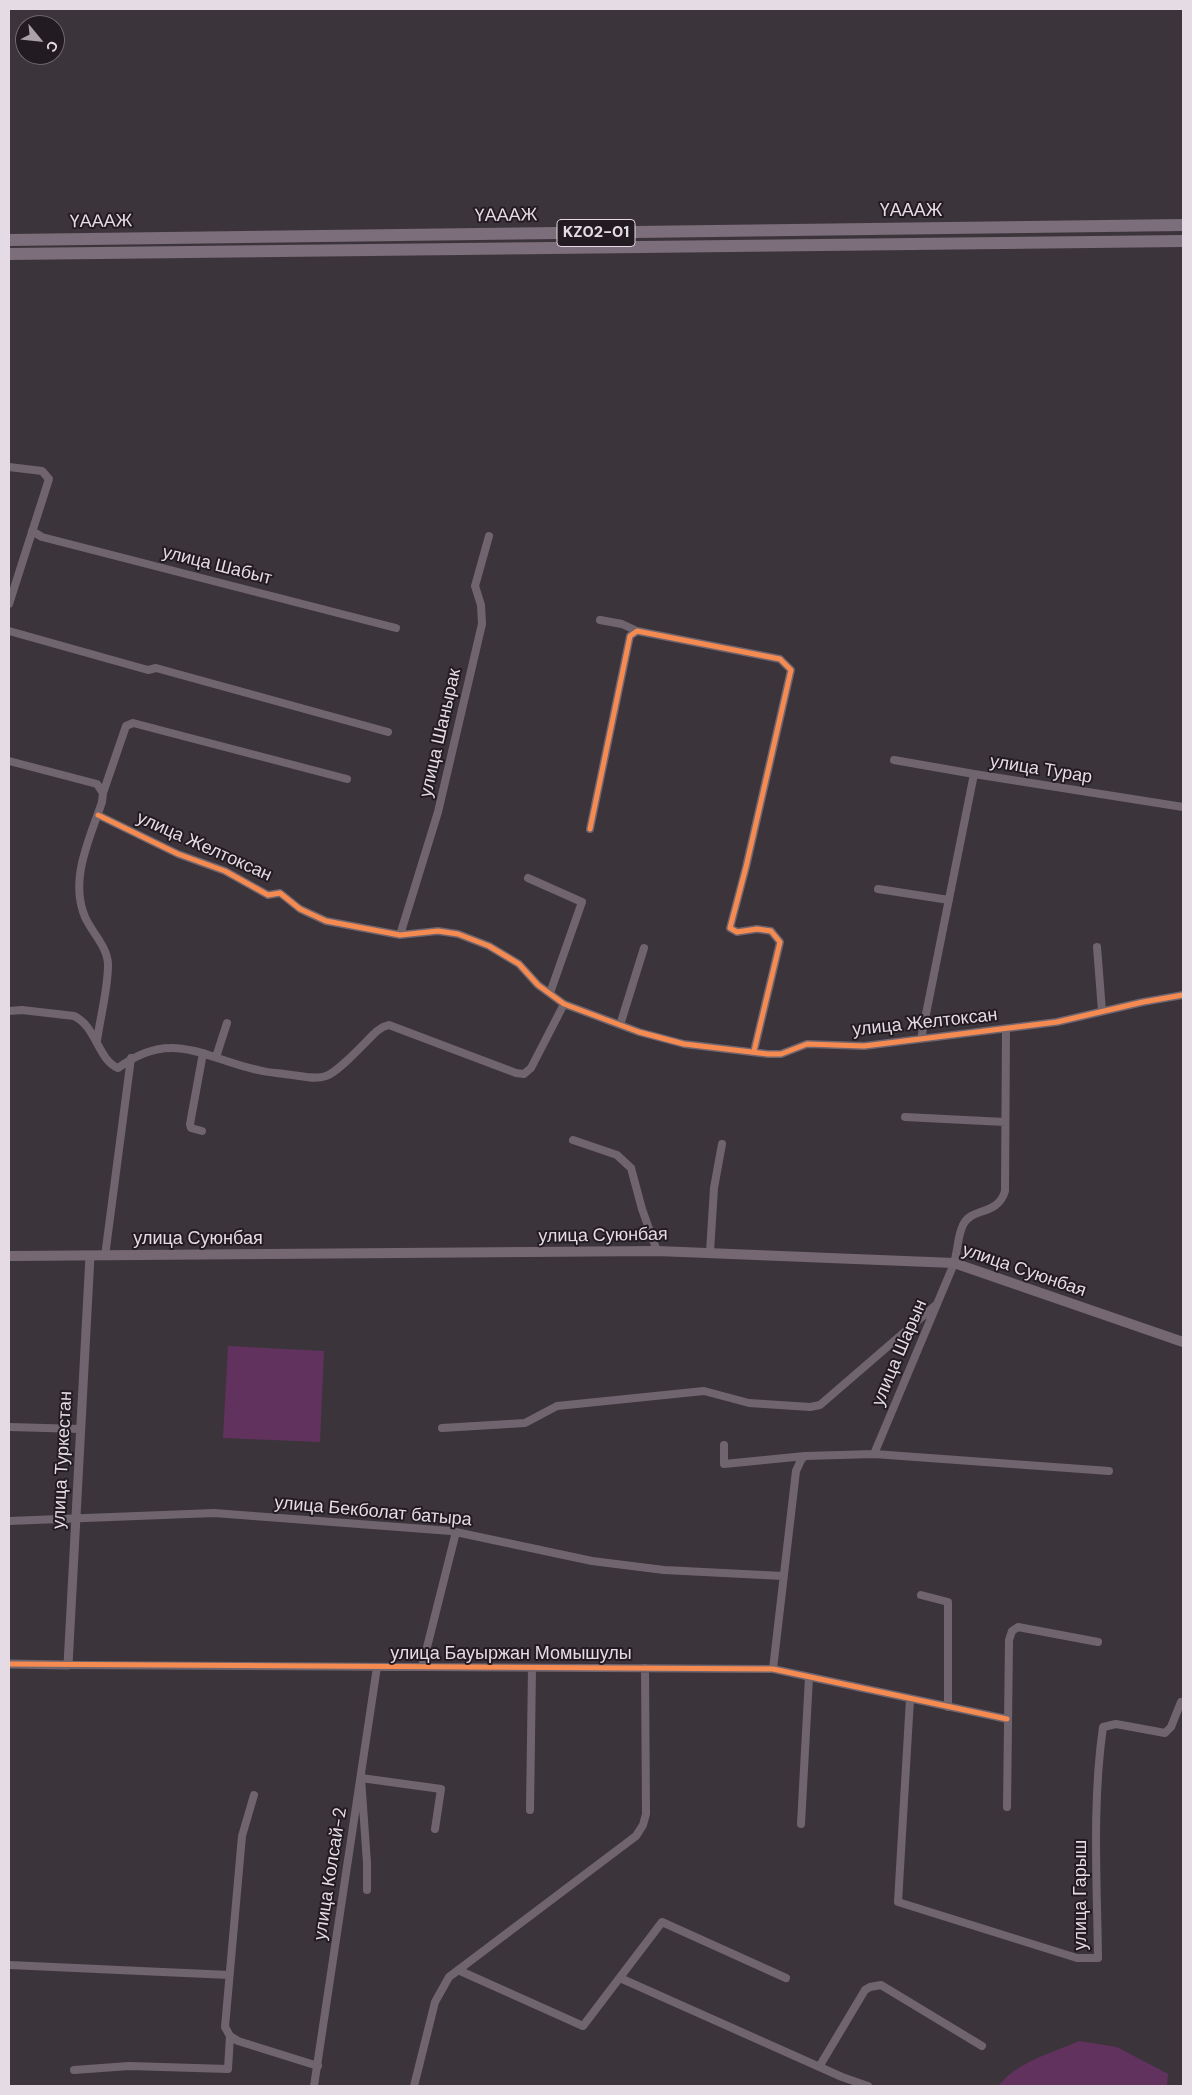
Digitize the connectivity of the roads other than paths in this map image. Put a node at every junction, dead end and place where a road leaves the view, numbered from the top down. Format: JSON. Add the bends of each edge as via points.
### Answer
{"nodes":[{"id":1,"x":1183,"y":226,"type":"edge"},
{"id":2,"x":9,"y":240,"type":"edge"},
{"id":3,"x":1183,"y":241,"type":"edge"},
{"id":4,"x":9,"y":254,"type":"edge"},
{"id":5,"x":9,"y":467,"type":"edge"},
{"id":6,"x":32,"y":531,"type":"junction"},
{"id":7,"x":489,"y":536,"type":"dead end"},
{"id":8,"x":9,"y":604,"type":"edge"},
{"id":9,"x":600,"y":620,"type":"dead end"},
{"id":10,"x":396,"y":628,"type":"dead end"},
{"id":11,"x":9,"y":631,"type":"edge"},
{"id":12,"x":636,"y":631,"type":"junction"},
{"id":13,"x":388,"y":732,"type":"dead end"},
{"id":14,"x":894,"y":760,"type":"dead end"},
{"id":15,"x":9,"y":761,"type":"edge"},
{"id":16,"x":974,"y":774,"type":"junction"},
{"id":17,"x":347,"y":779,"type":"dead end"},
{"id":18,"x":103,"y":793,"type":"junction"},
{"id":19,"x":1183,"y":807,"type":"edge"},
{"id":20,"x":98,"y":814,"type":"junction"},
{"id":21,"x":590,"y":829,"type":"dead end"},
{"id":22,"x":528,"y":878,"type":"dead end"},
{"id":23,"x":878,"y":889,"type":"dead end"},
{"id":24,"x":949,"y":900,"type":"junction"},
{"id":25,"x":400,"y":934,"type":"junction"},
{"id":26,"x":1097,"y":946,"type":"dead end"},
{"id":27,"x":644,"y":948,"type":"dead end"},
{"id":28,"x":550,"y":994,"type":"junction"},
{"id":29,"x":1183,"y":995,"type":"edge"},
{"id":30,"x":564,"y":1004,"type":"junction"},
{"id":31,"x":9,"y":1011,"type":"edge"},
{"id":32,"x":1102,"y":1012,"type":"junction"},
{"id":33,"x":227,"y":1023,"type":"dead end"},
{"id":34,"x":620,"y":1025,"type":"junction"},
{"id":35,"x":1006,"y":1029,"type":"junction"},
{"id":36,"x":921,"y":1039,"type":"junction"},
{"id":37,"x":97,"y":1042,"type":"junction"},
{"id":38,"x":754,"y":1052,"type":"junction"},
{"id":39,"x":203,"y":1053,"type":"junction"},
{"id":40,"x":216,"y":1057,"type":"junction"},
{"id":41,"x":131,"y":1058,"type":"junction"},
{"id":42,"x":905,"y":1117,"type":"dead end"},
{"id":43,"x":1005,"y":1122,"type":"junction"},
{"id":44,"x":202,"y":1131,"type":"dead end"},
{"id":45,"x":574,"y":1140,"type":"dead end"},
{"id":46,"x":722,"y":1144,"type":"dead end"},
{"id":47,"x":657,"y":1251,"type":"junction"},
{"id":48,"x":710,"y":1252,"type":"junction"},
{"id":49,"x":9,"y":1256,"type":"edge"},
{"id":50,"x":90,"y":1256,"type":"junction"},
{"id":51,"x":105,"y":1256,"type":"junction"},
{"id":52,"x":954,"y":1263,"type":"junction"},
{"id":53,"x":937,"y":1304,"type":"junction"},
{"id":54,"x":1183,"y":1342,"type":"edge"},
{"id":55,"x":9,"y":1427,"type":"edge"},
{"id":56,"x":442,"y":1428,"type":"dead end"},
{"id":57,"x":81,"y":1429,"type":"junction"},
{"id":58,"x":724,"y":1445,"type":"dead end"},
{"id":59,"x":874,"y":1454,"type":"junction"},
{"id":60,"x":805,"y":1456,"type":"junction"},
{"id":61,"x":1109,"y":1471,"type":"dead end"},
{"id":62,"x":77,"y":1519,"type":"junction"},
{"id":63,"x":9,"y":1521,"type":"edge"},
{"id":64,"x":456,"y":1532,"type":"junction"},
{"id":65,"x":783,"y":1576,"type":"junction"},
{"id":66,"x":921,"y":1595,"type":"dead end"},
{"id":67,"x":1098,"y":1642,"type":"dead end"},
{"id":68,"x":9,"y":1664,"type":"edge"},
{"id":69,"x":68,"y":1665,"type":"junction"},
{"id":70,"x":377,"y":1667,"type":"junction"},
{"id":71,"x":422,"y":1667,"type":"junction"},
{"id":72,"x":532,"y":1668,"type":"junction"},
{"id":73,"x":645,"y":1668,"type":"junction"},
{"id":74,"x":773,"y":1669,"type":"junction"},
{"id":75,"x":809,"y":1677,"type":"junction"},
{"id":76,"x":910,"y":1699,"type":"junction"},
{"id":77,"x":1183,"y":1703,"type":"edge"},
{"id":78,"x":948,"y":1707,"type":"junction"},
{"id":79,"x":1008,"y":1719,"type":"junction"},
{"id":80,"x":361,"y":1778,"type":"junction"},
{"id":81,"x":254,"y":1794,"type":"dead end"},
{"id":82,"x":1007,"y":1807,"type":"dead end"},
{"id":83,"x":530,"y":1810,"type":"dead end"},
{"id":84,"x":801,"y":1824,"type":"dead end"},
{"id":85,"x":435,"y":1829,"type":"dead end"},
{"id":86,"x":367,"y":1890,"type":"dead end"},
{"id":87,"x":9,"y":1965,"type":"edge"},
{"id":88,"x":458,"y":1970,"type":"junction"},
{"id":89,"x":229,"y":1975,"type":"junction"},
{"id":90,"x":620,"y":1978,"type":"junction"},
{"id":91,"x":786,"y":1978,"type":"dead end"},
{"id":92,"x":230,"y":2036,"type":"junction"},
{"id":93,"x":982,"y":2046,"type":"dead end"},
{"id":94,"x":318,"y":2066,"type":"junction"},
{"id":95,"x":820,"y":2067,"type":"junction"},
{"id":96,"x":74,"y":2070,"type":"dead end"},
{"id":97,"x":314,"y":2086,"type":"edge"},
{"id":98,"x":414,"y":2086,"type":"edge"},
{"id":99,"x":868,"y":2086,"type":"edge"}],
"edges":[{"from":1,"to":2,"type":"highway","name":"ҮАААЖ","number":"KZ02-01"},
{"from":3,"to":4,"type":"highway","name":"ҮАААЖ","number":"KZ02-01"},
{"from":5,"to":6,"type":"street","via":[[42,471],[49,479]]},
{"from":6,"to":8,"type":"street"},
{"from":6,"to":10,"type":"street","name":"улица Шабыт"},
{"from":7,"to":25,"type":"street","name":"улица Шанырак","via":[[475,586],[482,624],[438,812]]},
{"from":9,"to":12,"type":"street","via":[[622,624]]},
{"from":11,"to":13,"type":"street"},
{"from":12,"to":21,"type":"street","via":[[630,636]]},
{"from":12,"to":38,"type":"street","via":[[780,659],[791,670],[730,928],[736,932],[771,931],[780,942]]},
{"from":14,"to":16,"type":"street","name":"улица Турар"},
{"from":15,"to":18,"type":"street","via":[[97,784]]},
{"from":16,"to":19,"type":"street","name":"улица Турар"},
{"from":16,"to":24,"type":"street"},
{"from":17,"to":18,"type":"street","via":[[133,723],[126,726]]},
{"from":18,"to":20,"type":"street"},
{"from":20,"to":25,"type":"street","name":"улица Желтоксан","via":[[178,854],[225,871],[268,895],[280,893],[300,910],[326,921]]},
{"from":20,"to":37,"type":"street","via":[[80,869],[78,889],[84,915],[105,950],[108,965]]},
{"from":22,"to":28,"type":"street","via":[[582,902]]},
{"from":23,"to":24,"type":"street"},
{"from":24,"to":36,"type":"street"},
{"from":25,"to":28,"type":"street","name":"улица Желтоксан","via":[[438,931],[474,940],[519,964]]},
{"from":26,"to":32,"type":"street"},
{"from":27,"to":34,"type":"street"},
{"from":28,"to":30,"type":"street","name":"улица Желтоксан"},
{"from":29,"to":32,"type":"street","name":"улица Желтоксан"},
{"from":30,"to":34,"type":"street","name":"улица Желтоксан"},
{"from":30,"to":40,"type":"street","via":[[524,1074],[389,1026],[377,1031],[326,1076],[313,1078],[258,1070]]},
{"from":31,"to":37,"type":"street","via":[[74,1016],[86,1025]]},
{"from":32,"to":35,"type":"street","name":"улица Желтоксан"},
{"from":33,"to":40,"type":"street"},
{"from":34,"to":38,"type":"street","name":"улица Желтоксан","via":[[684,1044]]},
{"from":35,"to":36,"type":"street","name":"улица Желтоксан"},
{"from":35,"to":43,"type":"street"},
{"from":36,"to":38,"type":"street","name":"улица Желтоксан","via":[[864,1046],[807,1044],[781,1054]]},
{"from":37,"to":41,"type":"street","via":[[113,1066],[118,1068]]},
{"from":39,"to":40,"type":"street"},
{"from":39,"to":41,"type":"street","via":[[188,1048],[165,1047]]},
{"from":39,"to":44,"type":"street","via":[[190,1124]]},
{"from":41,"to":51,"type":"street"},
{"from":42,"to":43,"type":"street"},
{"from":43,"to":52,"type":"street","name":"улица Шарын","via":[[1003,1198],[997,1206],[967,1219],[962,1225]]},
{"from":45,"to":47,"type":"street","via":[[617,1155],[631,1168]]},
{"from":46,"to":48,"type":"street","via":[[714,1188]]},
{"from":47,"to":48,"type":"main road","name":"улица Суюнбая"},
{"from":47,"to":51,"type":"main road","name":"улица Суюнбая"},
{"from":48,"to":52,"type":"main road","name":"улица Суюнбая"},
{"from":49,"to":50,"type":"main road","name":"улица Суюнбая"},
{"from":50,"to":51,"type":"main road","name":"улица Суюнбая"},
{"from":50,"to":57,"type":"street","name":"улица Туркестан"},
{"from":52,"to":53,"type":"street","name":"улица Шарын"},
{"from":52,"to":54,"type":"main road","name":"улица Суюнбая"},
{"from":53,"to":56,"type":"street","via":[[820,1405],[750,1403],[704,1391],[557,1406],[526,1423]]},
{"from":53,"to":59,"type":"street","name":"улица Шарын"},
{"from":55,"to":57,"type":"street"},
{"from":57,"to":62,"type":"street","name":"улица Туркестан"},
{"from":58,"to":60,"type":"street","via":[[724,1464]]},
{"from":59,"to":60,"type":"street"},
{"from":59,"to":61,"type":"street"},
{"from":60,"to":65,"type":"street","via":[[796,1471]]},
{"from":62,"to":63,"type":"street","name":"улица Бекболат батыра"},
{"from":62,"to":64,"type":"street","name":"улица Бекболат батыра","via":[[214,1513]]},
{"from":62,"to":69,"type":"street","name":"улица Туркестан"},
{"from":64,"to":65,"type":"street","name":"улица Бекболат батыра","via":[[592,1561],[664,1570]]},
{"from":64,"to":71,"type":"street"},
{"from":65,"to":74,"type":"street"},
{"from":66,"to":78,"type":"street","via":[[948,1602]]},
{"from":67,"to":79,"type":"street","via":[[1018,1627],[1012,1631],[1009,1640]]},
{"from":68,"to":69,"type":"street","name":"улица Бауыржан Момышулы"},
{"from":69,"to":70,"type":"street","name":"улица Бауыржан Момышулы"},
{"from":70,"to":71,"type":"street","name":"улица Бауыржан Момышулы"},
{"from":70,"to":80,"type":"street","name":"улица Колсай-2"},
{"from":71,"to":72,"type":"street","name":"улица Бауыржан Момышулы"},
{"from":72,"to":73,"type":"street","name":"улица Бауыржан Момышулы"},
{"from":72,"to":83,"type":"street"},
{"from":73,"to":74,"type":"street","name":"улица Бауыржан Момышулы"},
{"from":73,"to":88,"type":"street","via":[[646,1814],[643,1825],[636,1836]]},
{"from":74,"to":75,"type":"street","name":"улица Бауыржан Момышулы"},
{"from":75,"to":76,"type":"street","name":"улица Бауыржан Момышулы"},
{"from":75,"to":84,"type":"street"},
{"from":76,"to":77,"type":"street","name":"улица Гарыш","via":[[898,1902],[1077,1958],[1098,1958],[1098,1756],[1103,1727],[1116,1724],[1165,1733]]},
{"from":76,"to":78,"type":"street","name":"улица Бауыржан Момышулы"},
{"from":78,"to":79,"type":"street","name":"улица Бауыржан Момышулы"},
{"from":79,"to":82,"type":"street"},
{"from":80,"to":85,"type":"street","via":[[441,1789]]},
{"from":80,"to":86,"type":"street"},
{"from":80,"to":94,"type":"street","name":"улица Колсай-2"},
{"from":81,"to":89,"type":"street","via":[[242,1836]]},
{"from":87,"to":89,"type":"street"},
{"from":88,"to":90,"type":"street","via":[[583,2026]]},
{"from":88,"to":98,"type":"street","via":[[449,1977],[435,2002]]},
{"from":89,"to":92,"type":"street","via":[[226,2027]]},
{"from":90,"to":91,"type":"street","via":[[662,1922]]},
{"from":90,"to":95,"type":"street"},
{"from":92,"to":94,"type":"street"},
{"from":92,"to":96,"type":"street","via":[[228,2069],[129,2066]]},
{"from":93,"to":95,"type":"street","via":[[881,1985],[865,1990]]},
{"from":94,"to":97,"type":"street","name":"улица Колсай-2"},
{"from":95,"to":99,"type":"street"}]}
